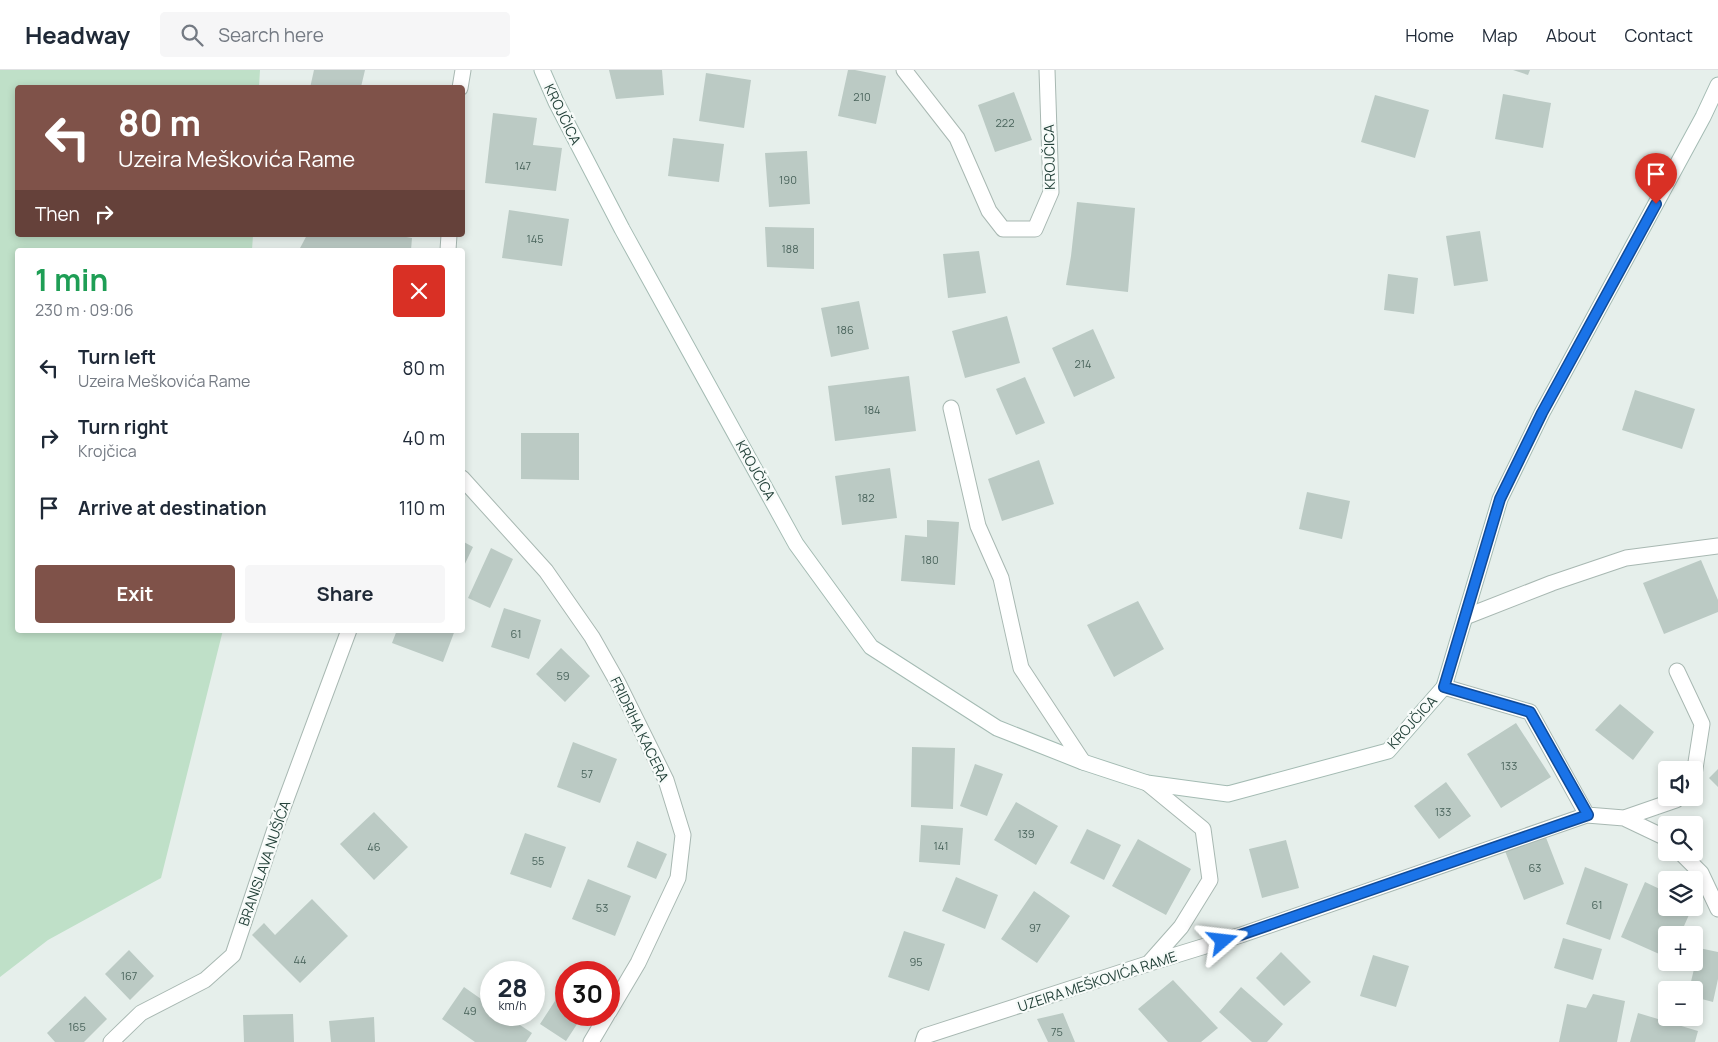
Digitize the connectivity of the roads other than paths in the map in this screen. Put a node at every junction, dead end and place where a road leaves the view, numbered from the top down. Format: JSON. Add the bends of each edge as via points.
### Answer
{"nodes":[{"id":1,"x":462,"y":70,"type":"edge"},
{"id":2,"x":542,"y":70,"type":"edge"},
{"id":3,"x":904,"y":70,"type":"edge"},
{"id":4,"x":1047,"y":70,"type":"edge"},
{"id":5,"x":460,"y":85,"type":"edge"},
{"id":6,"x":1718,"y":85,"type":"edge"},
{"id":7,"x":951,"y":408,"type":"dead end"},
{"id":8,"x":465,"y":481,"type":"edge"},
{"id":9,"x":1718,"y":546,"type":"edge"},
{"id":10,"x":1465,"y":616,"type":"junction"},
{"id":11,"x":348,"y":633,"type":"edge"},
{"id":12,"x":1677,"y":671,"type":"dead end"},
{"id":13,"x":1444,"y":687,"type":"junction"},
{"id":14,"x":1696,"y":761,"type":"edge"},
{"id":15,"x":1083,"y":762,"type":"junction"},
{"id":16,"x":1147,"y":782,"type":"junction"},
{"id":17,"x":1659,"y":806,"type":"edge"},
{"id":18,"x":1588,"y":815,"type":"junction"},
{"id":19,"x":1624,"y":818,"type":"junction"},
{"id":20,"x":1658,"y":834,"type":"edge"},
{"id":21,"x":1689,"y":861,"type":"edge"},
{"id":22,"x":1718,"y":909,"type":"edge"},
{"id":23,"x":1150,"y":963,"type":"junction"},
{"id":24,"x":620,"y":993,"type":"edge"},
{"id":25,"x":601,"y":1026,"type":"edge"},
{"id":26,"x":111,"y":1042,"type":"edge"},
{"id":27,"x":591,"y":1042,"type":"edge"},
{"id":28,"x":923,"y":1042,"type":"edge"}],
"edges":[{"from":1,"to":5,"type":"street"},
{"from":2,"to":15,"type":"street","name":"KROJČICA","via":[[622,229],[796,544],[871,647],[997,728]]},
{"from":3,"to":4,"type":"street","name":"KROJČICA","via":[[957,138],[989,211],[1002,229],[1035,229],[1052,192]]},
{"from":6,"to":10,"type":"street","name":"KROJČICA","via":[[1542,413],[1500,499]]},
{"from":7,"to":15,"type":"street","via":[[978,526],[1001,578],[1021,668]]},
{"from":8,"to":24,"type":"street","name":"FRIDRIHA KACERA","via":[[546,571],[592,638],[666,780],[683,835],[678,878]]},
{"from":9,"to":10,"type":"street","via":[[1626,558]]},
{"from":10,"to":13,"type":"street","name":"KROJČICA"},
{"from":11,"to":26,"type":"street","name":"BRANISLAVA NUŠIĆA","via":[[275,829],[233,955],[205,980],[141,1013]]},
{"from":12,"to":14,"type":"street","via":[[1702,724]]},
{"from":13,"to":16,"type":"street","name":"KROJČICA","via":[[1388,751],[1228,794]]},
{"from":13,"to":18,"type":"street","via":[[1530,712]]},
{"from":15,"to":16,"type":"street","name":"KROJČICA"},
{"from":16,"to":23,"type":"street","via":[[1203,829],[1210,880],[1181,927]]},
{"from":17,"to":19,"type":"street"},
{"from":18,"to":19,"type":"street","name":"UZEIRA MEŠKOVIĆA RAME"},
{"from":18,"to":23,"type":"street","name":"UZEIRA MEŠKOVIĆA RAME","via":[[1242,935]]},
{"from":19,"to":20,"type":"street","name":"UZEIRA MEŠKOVIĆA RAME"},
{"from":21,"to":22,"type":"street","via":[[1701,873]]},
{"from":23,"to":28,"type":"street","name":"UZEIRA MEŠKOVIĆA RAME","via":[[925,1036]]},
{"from":25,"to":27,"type":"street","name":"FRIDRIHA KACERA"}]}
